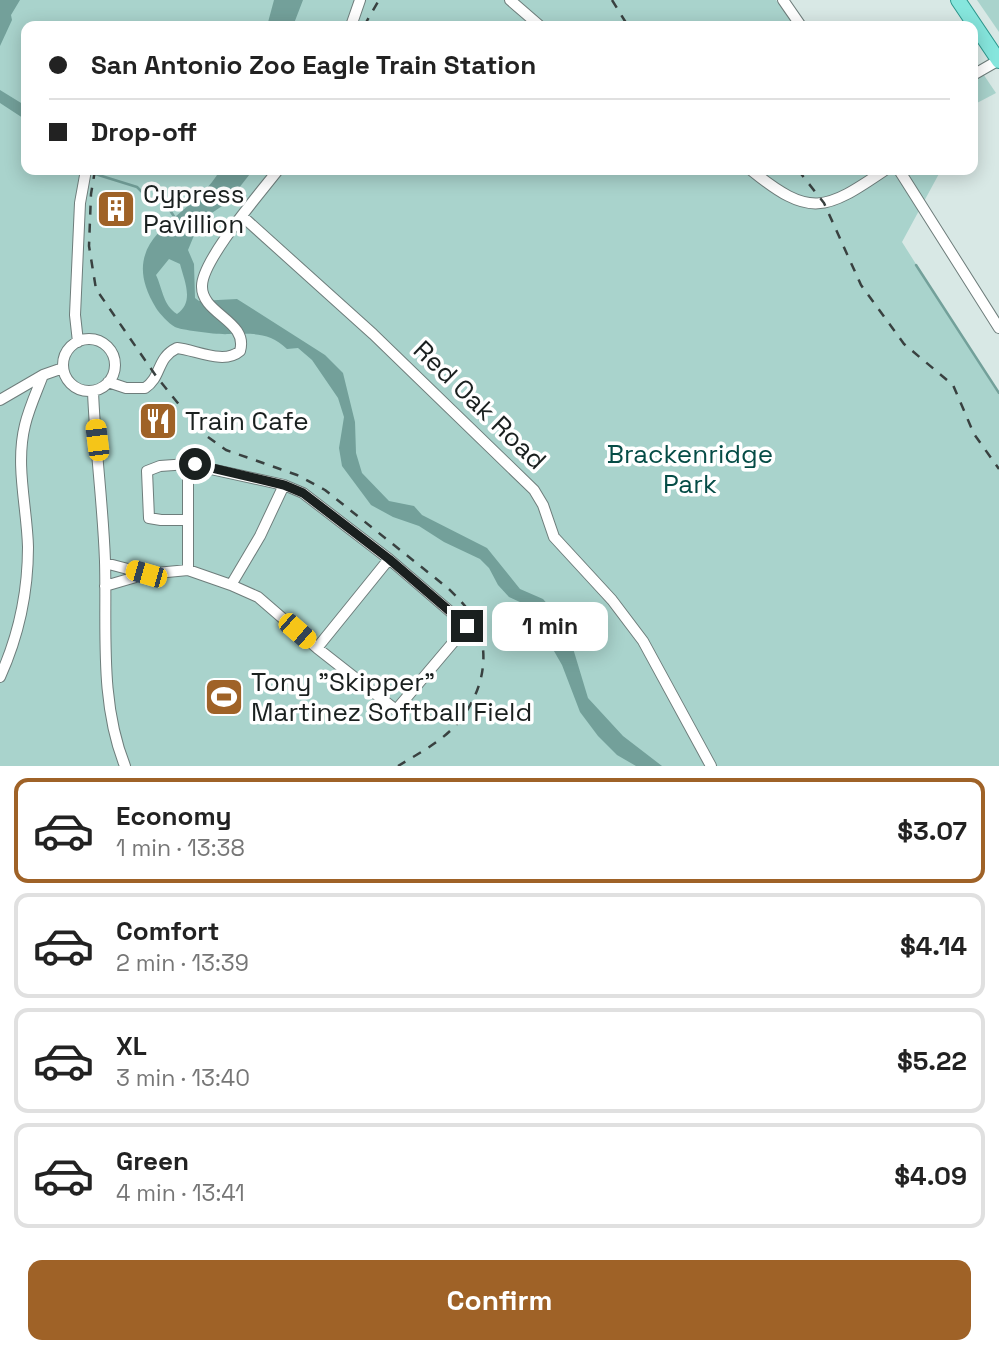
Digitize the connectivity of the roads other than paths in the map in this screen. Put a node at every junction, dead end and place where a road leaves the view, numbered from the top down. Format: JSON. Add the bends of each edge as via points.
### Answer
{"nodes":[{"id":1,"x":360,"y":0,"type":"edge"},
{"id":2,"x":510,"y":0,"type":"edge"},
{"id":3,"x":783,"y":0,"type":"edge"},
{"id":4,"x":958,"y":0,"type":"edge"},
{"id":5,"x":353,"y":21,"type":"edge"},
{"id":6,"x":534,"y":21,"type":"edge"},
{"id":7,"x":797,"y":21,"type":"edge"},
{"id":8,"x":972,"y":21,"type":"edge"},
{"id":9,"x":978,"y":30,"type":"edge"},
{"id":10,"x":999,"y":61,"type":"edge"},
{"id":11,"x":978,"y":72,"type":"edge"},
{"id":12,"x":85,"y":175,"type":"edge"},
{"id":13,"x":274,"y":175,"type":"edge"},
{"id":14,"x":758,"y":175,"type":"edge"},
{"id":15,"x":877,"y":175,"type":"edge"},
{"id":16,"x":902,"y":175,"type":"edge"},
{"id":17,"x":242,"y":216,"type":"junction"},
{"id":18,"x":999,"y":328,"type":"edge"},
{"id":19,"x":78,"y":342,"type":"junction"},
{"id":20,"x":63,"y":368,"type":"junction"},
{"id":21,"x":43,"y":375,"type":"junction"},
{"id":22,"x":108,"y":382,"type":"junction"},
{"id":23,"x":93,"y":391,"type":"junction"},
{"id":24,"x":0,"y":400,"type":"edge"},
{"id":25,"x":188,"y":464,"type":"junction"},
{"id":26,"x":284,"y":485,"type":"junction"},
{"id":27,"x":188,"y":520,"type":"junction"},
{"id":28,"x":389,"y":559,"type":"junction"},
{"id":29,"x":105,"y":563,"type":"junction"},
{"id":30,"x":188,"y":570,"type":"junction"},
{"id":31,"x":146,"y":574,"type":"junction"},
{"id":32,"x":231,"y":585,"type":"junction"},
{"id":33,"x":105,"y":586,"type":"junction"},
{"id":34,"x":317,"y":649,"type":"junction"},
{"id":35,"x":0,"y":677,"type":"edge"},
{"id":36,"x":125,"y":766,"type":"edge"},
{"id":37,"x":711,"y":766,"type":"edge"}],
"edges":[{"from":1,"to":5,"type":"street"},
{"from":2,"to":6,"type":"street"},
{"from":3,"to":7,"type":"street"},
{"from":4,"to":8,"type":"main road"},
{"from":9,"to":10,"type":"main road"},
{"from":10,"to":11,"type":"street"},
{"from":12,"to":19,"type":"street","via":[[79,215]]},
{"from":13,"to":17,"type":"street"},
{"from":14,"to":15,"type":"street","via":[[784,195],[814,204],[842,196]]},
{"from":16,"to":18,"type":"street"},
{"from":17,"to":22,"type":"street","via":[[202,283],[205,299],[239,333],[240,351],[221,357],[177,348],[163,359],[145,387],[126,388]]},
{"from":17,"to":37,"type":"street","name":"Red Oak Road","via":[[373,334],[534,490],[554,537],[643,641]]},
{"from":19,"to":20,"type":"street","via":[[67,351]]},
{"from":19,"to":22,"type":"street","via":[[96,341],[111,353],[114,366]]},
{"from":20,"to":21,"type":"street"},
{"from":20,"to":23,"type":"street","via":[[77,388]]},
{"from":21,"to":24,"type":"street"},
{"from":21,"to":35,"type":"street","via":[[24,426],[26,590],[16,639]]},
{"from":22,"to":23,"type":"street"},
{"from":23,"to":29,"type":"street"},
{"from":25,"to":26,"type":"street"},
{"from":25,"to":27,"type":"street"},
{"from":25,"to":27,"type":"street","via":[[147,471],[149,518]]},
{"from":26,"to":28,"type":"street","via":[[303,493]]},
{"from":26,"to":32,"type":"street"},
{"from":27,"to":30,"type":"street"},
{"from":28,"to":34,"type":"street"},
{"from":28,"to":34,"type":"street","via":[[467,626],[396,710]]},
{"from":29,"to":31,"type":"street"},
{"from":29,"to":33,"type":"street"},
{"from":30,"to":31,"type":"street"},
{"from":30,"to":32,"type":"street"},
{"from":31,"to":33,"type":"street"},
{"from":32,"to":34,"type":"street","via":[[258,597]]},
{"from":33,"to":36,"type":"street","via":[[106,672],[112,721]]}]}
